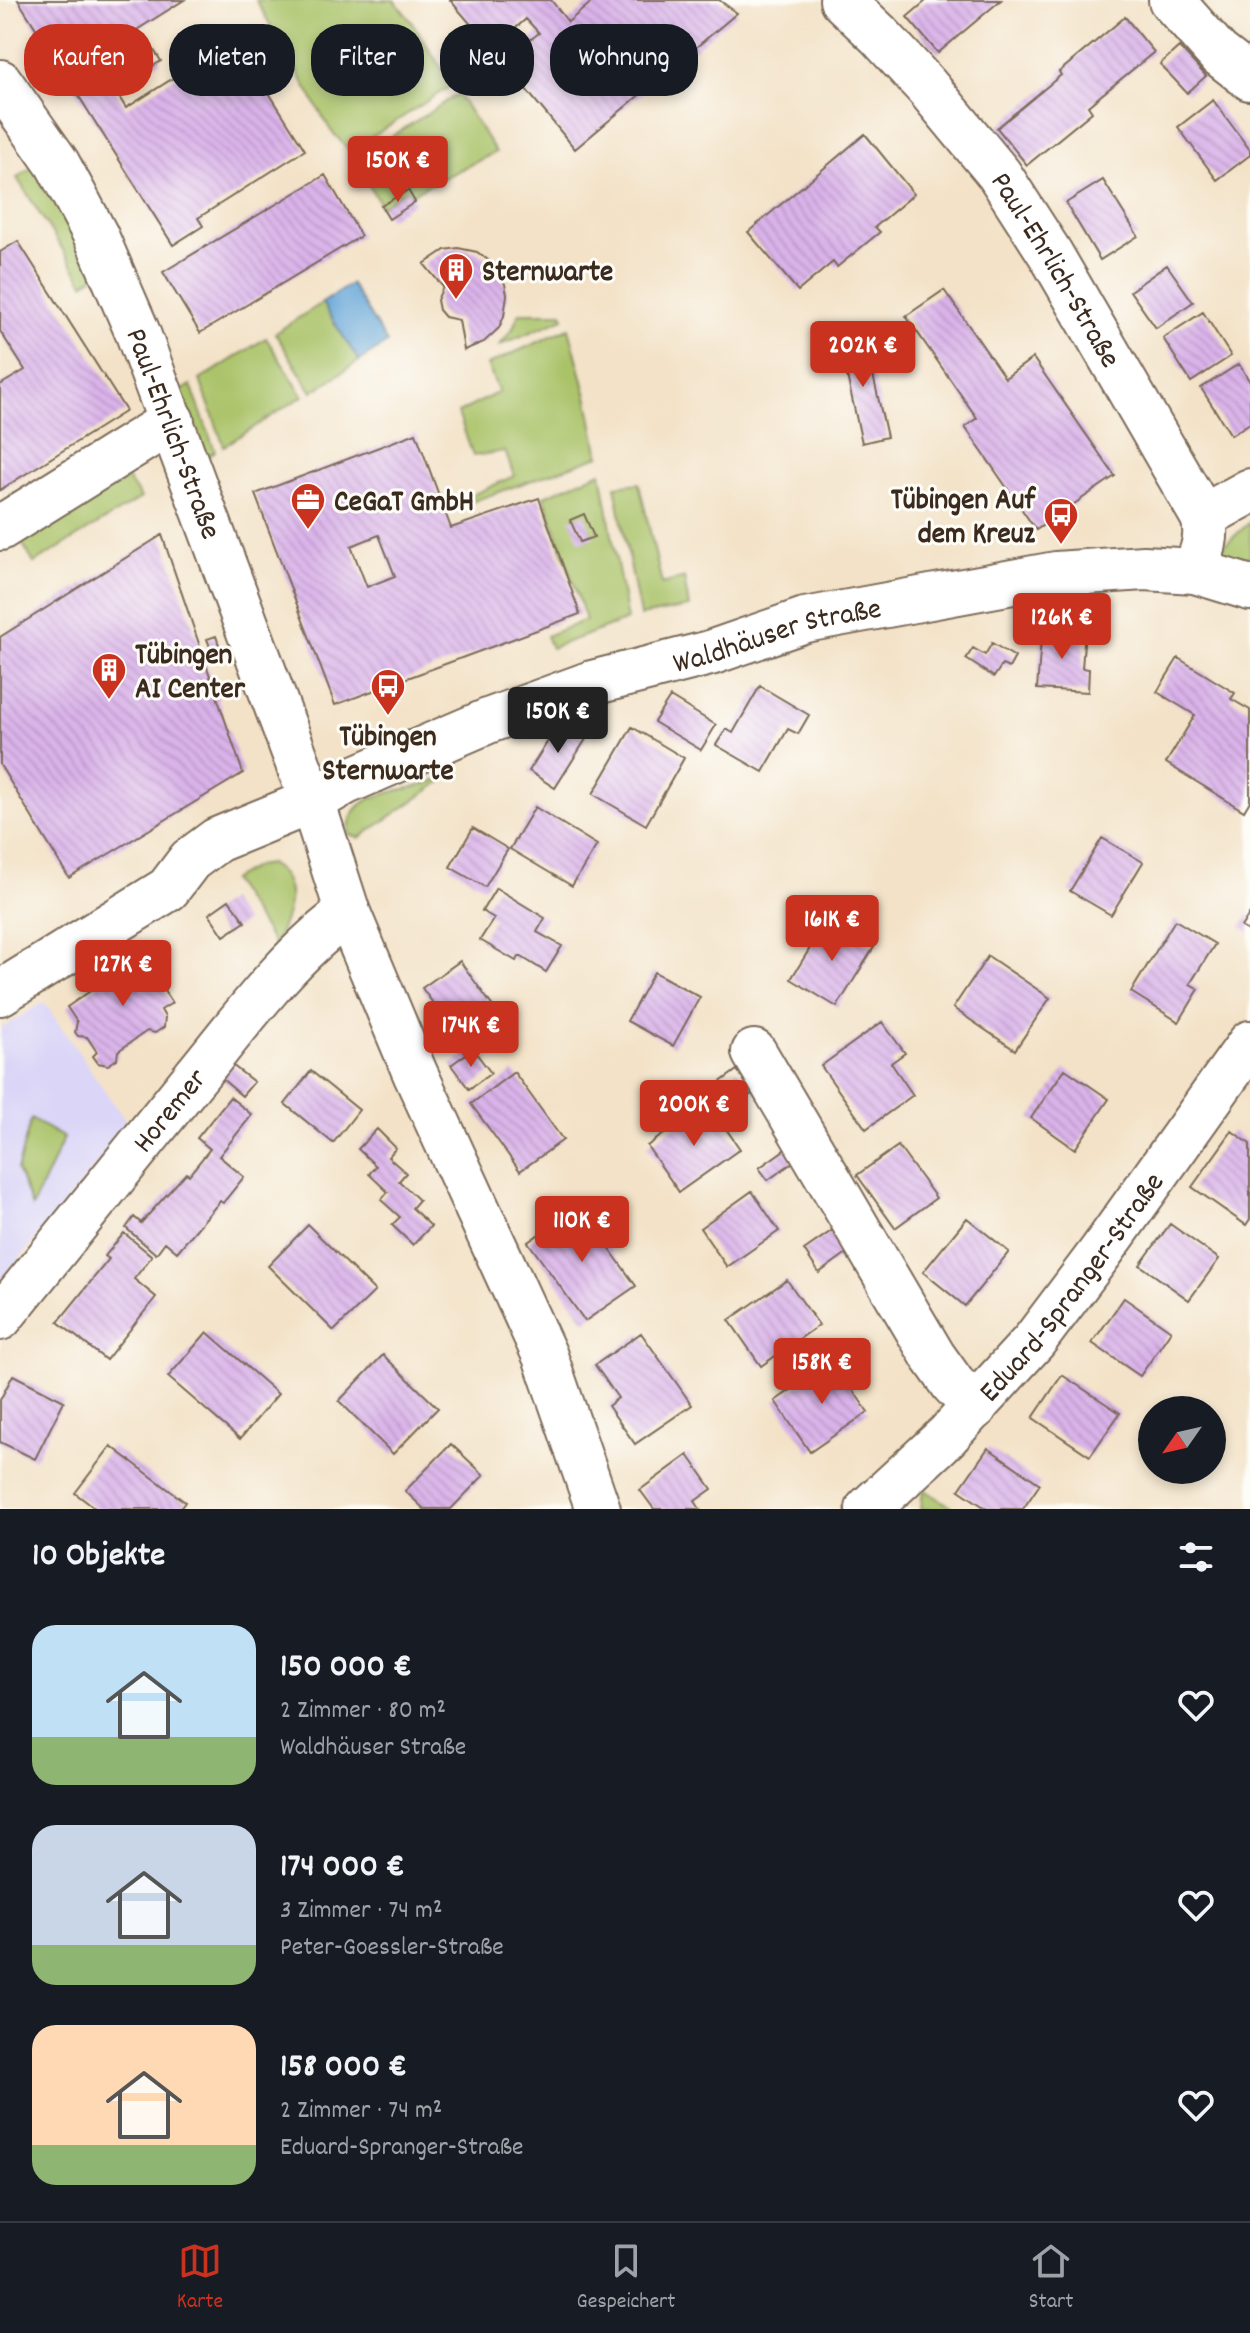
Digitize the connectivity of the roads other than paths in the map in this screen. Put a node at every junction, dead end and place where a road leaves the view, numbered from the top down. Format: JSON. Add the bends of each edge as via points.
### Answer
{"nodes":[{"id":1,"x":842,"y":0,"type":"edge"},
{"id":2,"x":1171,"y":0,"type":"edge"},
{"id":3,"x":1250,"y":78,"type":"edge"},
{"id":4,"x":0,"y":82,"type":"edge"},
{"id":5,"x":172,"y":421,"type":"junction"},
{"id":6,"x":1250,"y":491,"type":"edge"},
{"id":7,"x":1203,"y":517,"type":"junction"},
{"id":8,"x":0,"y":528,"type":"edge"},
{"id":9,"x":1195,"y":571,"type":"junction"},
{"id":10,"x":1250,"y":588,"type":"edge"},
{"id":11,"x":312,"y":801,"type":"junction"},
{"id":12,"x":348,"y":913,"type":"junction"},
{"id":13,"x":0,"y":993,"type":"edge"},
{"id":14,"x":1250,"y":1043,"type":"edge"},
{"id":15,"x":754,"y":1052,"type":"dead end"},
{"id":16,"x":0,"y":1318,"type":"edge"},
{"id":17,"x":975,"y":1407,"type":"junction"},
{"id":18,"x":598,"y":1509,"type":"edge"},
{"id":19,"x":868,"y":1509,"type":"edge"}],
"edges":[{"from":1,"to":7,"type":"street","name":"Paul-Ehrlich-Straße","via":[[927,87],[999,174]]},
{"from":2,"to":3,"type":"street","via":[[1218,53]]},
{"from":4,"to":5,"type":"street","name":"Paul-Ehrlich-Straße","via":[[57,163],[96,236]]},
{"from":5,"to":8,"type":"street"},
{"from":5,"to":11,"type":"street","name":"Paul-Ehrlich-Straße"},
{"from":6,"to":7,"type":"street"},
{"from":7,"to":9,"type":"street","via":[[1207,529]]},
{"from":9,"to":10,"type":"street","name":"Waldhäuser Straße"},
{"from":9,"to":11,"type":"street","name":"Waldhäuser Straße","via":[[1068,573],[805,620],[539,701]]},
{"from":11,"to":12,"type":"street","name":"Paul-Ehrlich-Straße"},
{"from":11,"to":13,"type":"street","name":"Waldhäuser Straße","via":[[217,840],[190,860],[168,889]]},
{"from":12,"to":16,"type":"street","name":"Horemer","via":[[311,943],[236,1028]]},
{"from":12,"to":18,"type":"street","name":"Paul-Ehrlich-Straße","via":[[545,1356]]},
{"from":14,"to":17,"type":"street","name":"Eduard-Spranger-Straße","via":[[1066,1300]]},
{"from":15,"to":17,"type":"street","via":[[933,1356]]},
{"from":17,"to":19,"type":"street","name":"Eduard-Spranger-Straße"}]}
